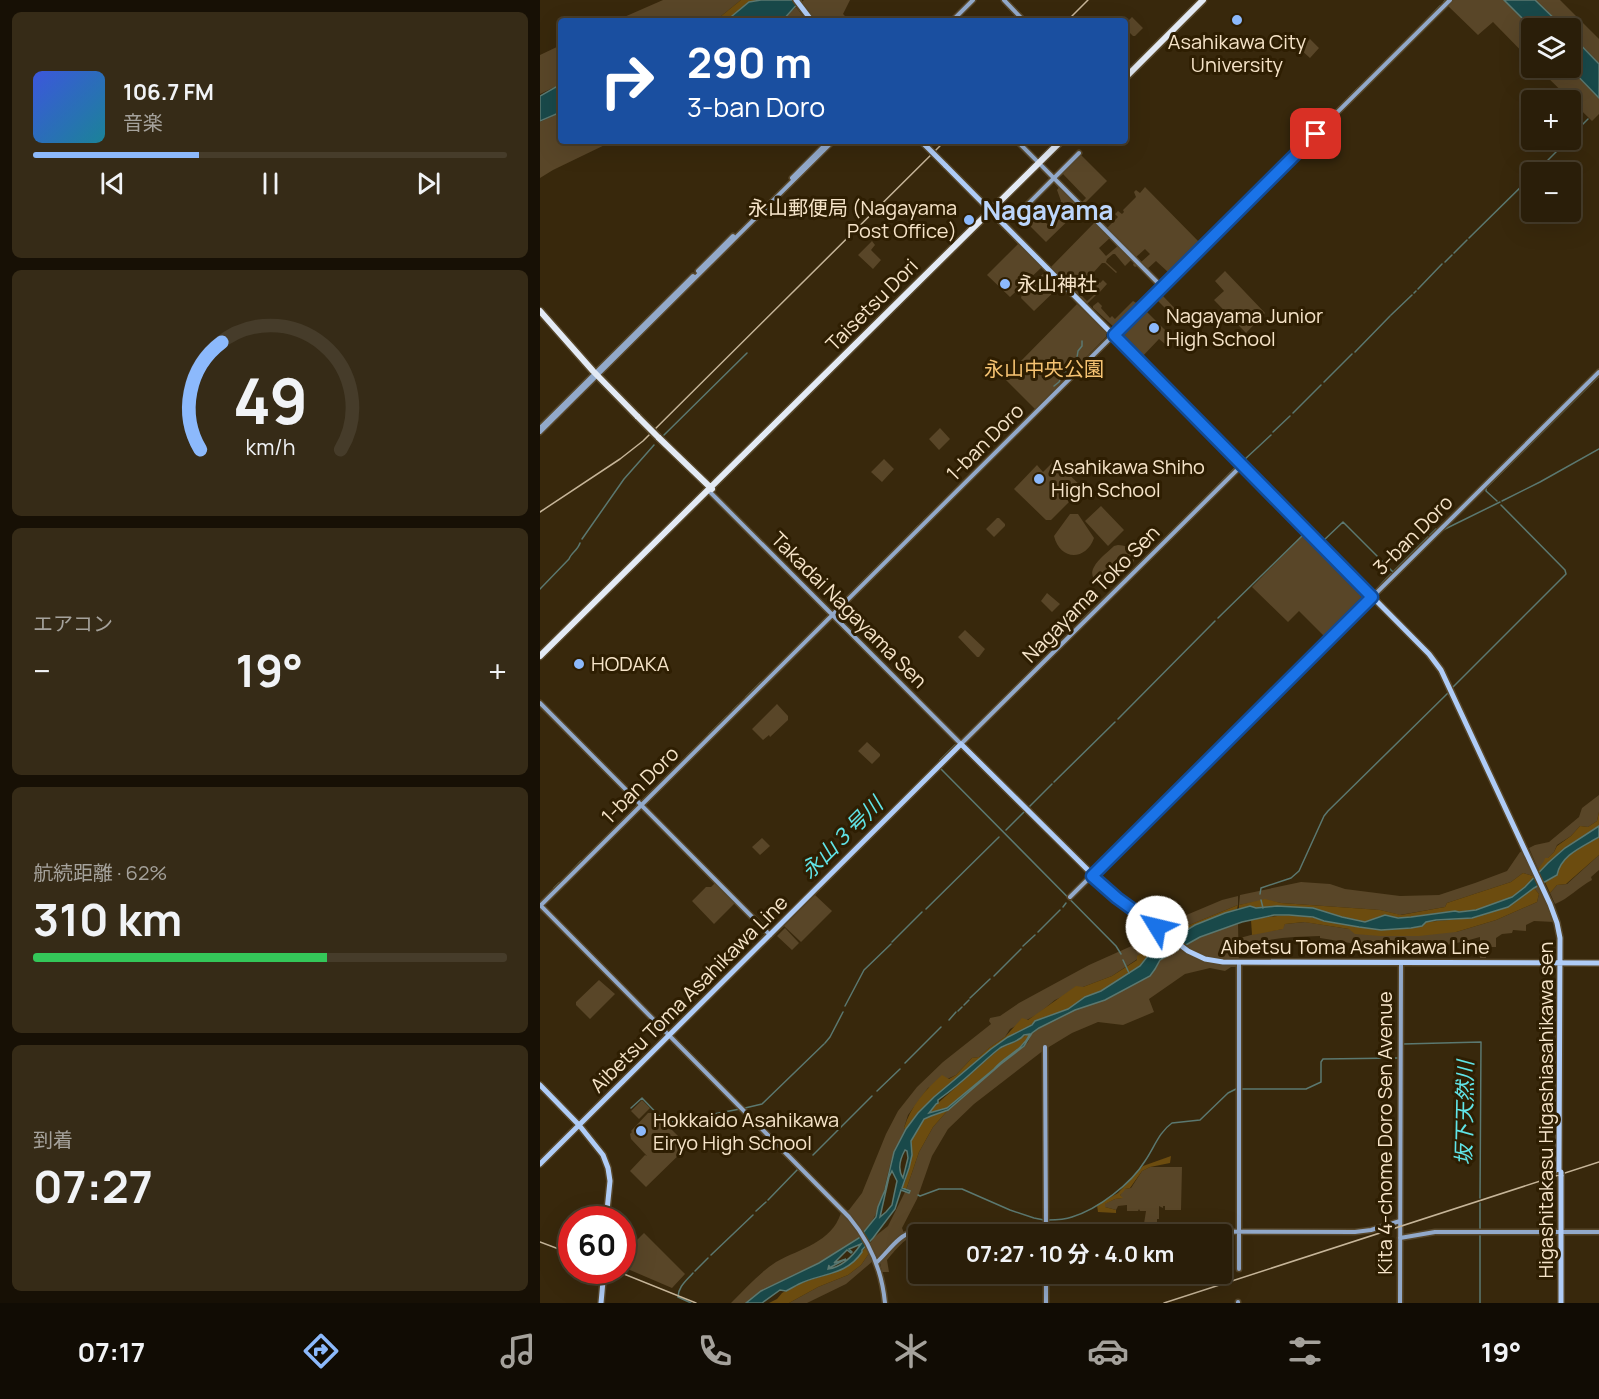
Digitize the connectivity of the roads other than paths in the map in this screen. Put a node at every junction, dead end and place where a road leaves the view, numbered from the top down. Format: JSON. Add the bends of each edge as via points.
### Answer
{"nodes":[{"id":1,"x":796,"y":0,"type":"edge"},
{"id":2,"x":973,"y":0,"type":"edge"},
{"id":3,"x":1004,"y":0,"type":"edge"},
{"id":4,"x":1203,"y":0,"type":"edge"},
{"id":5,"x":1450,"y":0,"type":"edge"},
{"id":6,"x":811,"y":18,"type":"edge"},
{"id":7,"x":955,"y":18,"type":"edge"},
{"id":8,"x":1021,"y":18,"type":"edge"},
{"id":9,"x":1128,"y":75,"type":"edge"},
{"id":10,"x":828,"y":144,"type":"edge"},
{"id":11,"x":924,"y":144,"type":"edge"},
{"id":12,"x":1020,"y":144,"type":"edge"},
{"id":13,"x":1058,"y":144,"type":"edge"},
{"id":14,"x":1079,"y":153,"type":"dead end"},
{"id":15,"x":1039,"y":163,"type":"junction"},
{"id":16,"x":1054,"y":178,"type":"junction"},
{"id":17,"x":991,"y":211,"type":"junction"},
{"id":18,"x":1017,"y":215,"type":"dead end"},
{"id":19,"x":1162,"y":287,"type":"junction"},
{"id":20,"x":540,"y":313,"type":"edge"},
{"id":21,"x":1114,"y":335,"type":"junction"},
{"id":22,"x":1599,"y":372,"type":"edge"},
{"id":23,"x":595,"y":375,"type":"junction"},
{"id":24,"x":540,"y":430,"type":"edge"},
{"id":25,"x":1243,"y":465,"type":"junction"},
{"id":26,"x":711,"y":491,"type":"junction"},
{"id":27,"x":1373,"y":596,"type":"junction"},
{"id":28,"x":833,"y":615,"type":"junction"},
{"id":29,"x":540,"y":658,"type":"edge"},
{"id":30,"x":540,"y":703,"type":"edge"},
{"id":31,"x":961,"y":744,"type":"junction"},
{"id":32,"x":642,"y":805,"type":"junction"},
{"id":33,"x":1092,"y":876,"type":"junction"},
{"id":34,"x":1070,"y":897,"type":"dead end"},
{"id":35,"x":540,"y":906,"type":"edge"},
{"id":36,"x":770,"y":934,"type":"junction"},
{"id":37,"x":1239,"y":962,"type":"junction"},
{"id":38,"x":1401,"y":963,"type":"junction"},
{"id":39,"x":1561,"y":963,"type":"junction"},
{"id":40,"x":1599,"y":963,"type":"edge"},
{"id":41,"x":669,"y":1035,"type":"junction"},
{"id":42,"x":1046,"y":1047,"type":"dead end"},
{"id":43,"x":540,"y":1085,"type":"edge"},
{"id":44,"x":579,"y":1125,"type":"junction"},
{"id":45,"x":540,"y":1164,"type":"edge"},
{"id":46,"x":609,"y":1206,"type":"edge"},
{"id":47,"x":1400,"y":1221,"type":"junction"},
{"id":48,"x":1046,"y":1224,"type":"edge"},
{"id":49,"x":1232,"y":1231,"type":"edge"},
{"id":50,"x":1239,"y":1231,"type":"junction"},
{"id":51,"x":1560,"y":1232,"type":"junction"},
{"id":52,"x":1599,"y":1232,"type":"edge"},
{"id":53,"x":908,"y":1233,"type":"edge"},
{"id":54,"x":1400,"y":1238,"type":"junction"},
{"id":55,"x":877,"y":1262,"type":"junction"},
{"id":56,"x":1239,"y":1269,"type":"dead end"},
{"id":57,"x":602,"y":1284,"type":"edge"},
{"id":58,"x":1046,"y":1284,"type":"edge"},
{"id":59,"x":600,"y":1303,"type":"edge"},
{"id":60,"x":885,"y":1303,"type":"edge"},
{"id":61,"x":1046,"y":1303,"type":"edge"},
{"id":62,"x":1400,"y":1303,"type":"edge"},
{"id":63,"x":1560,"y":1303,"type":"edge"}],
"edges":[{"from":1,"to":6,"type":"main road"},
{"from":2,"to":7,"type":"street"},
{"from":3,"to":8,"type":"street"},
{"from":4,"to":9,"type":"highway"},
{"from":5,"to":19,"type":"street","name":"1-ban Doro"},
{"from":10,"to":23,"type":"street"},
{"from":11,"to":17,"type":"main road","name":"Higashitakasu Higashiasahikawa sen","bridge":true},
{"from":12,"to":15,"type":"street"},
{"from":13,"to":15,"type":"highway","name":"Taisetsu Dori"},
{"from":14,"to":16,"type":"street"},
{"from":15,"to":16,"type":"street"},
{"from":15,"to":17,"type":"highway","name":"Taisetsu Dori"},
{"from":16,"to":18,"type":"street"},
{"from":16,"to":19,"type":"street"},
{"from":17,"to":21,"type":"main road","name":"Higashitakasu Higashiasahikawa sen"},
{"from":17,"to":26,"type":"highway","name":"Taisetsu Dori"},
{"from":19,"to":21,"type":"street","name":"1-ban Doro"},
{"from":20,"to":23,"type":"highway"},
{"from":21,"to":25,"type":"main road","name":"Higashitakasu Higashiasahikawa sen"},
{"from":21,"to":28,"type":"street","name":"1-ban Doro"},
{"from":22,"to":27,"type":"street","name":"3-ban Doro"},
{"from":23,"to":24,"type":"street"},
{"from":23,"to":26,"type":"highway","bridge":true},
{"from":25,"to":27,"type":"main road","name":"Higashitakasu Higashiasahikawa sen"},
{"from":25,"to":31,"type":"street","name":"Nagayama Toko Sen"},
{"from":26,"to":28,"type":"street","name":"Takadai Nagayama Sen"},
{"from":26,"to":29,"type":"highway","name":"Taisetsu Dori"},
{"from":27,"to":33,"type":"street","name":"3-ban Doro"},
{"from":27,"to":39,"type":"main road","name":"Higashitakasu Higashiasahikawa sen","via":[[1429,654],[1452,688],[1549,899],[1559,930]]},
{"from":28,"to":31,"type":"street","name":"Takadai Nagayama Sen"},
{"from":28,"to":32,"type":"street","name":"1-ban Doro"},
{"from":30,"to":32,"type":"street"},
{"from":31,"to":33,"type":"main road","name":"Aibetsu Toma Asahikawa Line"},
{"from":31,"to":36,"type":"main road","name":"Aibetsu Toma Asahikawa Line"},
{"from":32,"to":35,"type":"street","name":"1-ban Doro"},
{"from":32,"to":36,"type":"street"},
{"from":33,"to":34,"type":"street","name":"3-ban Doro"},
{"from":33,"to":37,"type":"main road","name":"Aibetsu Toma Asahikawa Line","via":[[1188,951],[1205,959]]},
{"from":35,"to":41,"type":"street"},
{"from":36,"to":41,"type":"main road","name":"Aibetsu Toma Asahikawa Line"},
{"from":37,"to":38,"type":"main road","name":"Aibetsu Toma Asahikawa Line"},
{"from":37,"to":50,"type":"street"},
{"from":38,"to":39,"type":"main road","name":"Aibetsu Toma Asahikawa Line"},
{"from":38,"to":47,"type":"street","name":"Kita 4-chome Doro Sen Avenue"},
{"from":39,"to":40,"type":"main road","name":"Aibetsu Toma Asahikawa Line"},
{"from":39,"to":51,"type":"main road","name":"Higashitakasu Higashiasahikawa sen"},
{"from":41,"to":44,"type":"main road","name":"Aibetsu Toma Asahikawa Line"},
{"from":41,"to":55,"type":"street","via":[[849,1217]]},
{"from":42,"to":48,"type":"street"},
{"from":43,"to":44,"type":"main road"},
{"from":44,"to":45,"type":"main road","name":"Aibetsu Toma Asahikawa Line"},
{"from":44,"to":46,"type":"main road","via":[[606,1160]]},
{"from":47,"to":50,"type":"street","via":[[1365,1231]]},
{"from":47,"to":54,"type":"street","name":"Kita 4-chome Doro Sen Avenue"},
{"from":49,"to":50,"type":"street"},
{"from":50,"to":56,"type":"street"},
{"from":51,"to":52,"type":"street"},
{"from":51,"to":54,"type":"street","via":[[1435,1232]]},
{"from":51,"to":63,"type":"main road","name":"Higashitakasu Higashiasahikawa sen"},
{"from":53,"to":55,"type":"street"},
{"from":54,"to":62,"type":"street","name":"Kita 4-chome Doro Sen Avenue"},
{"from":55,"to":60,"type":"street"},
{"from":57,"to":59,"type":"main road"},
{"from":58,"to":61,"type":"street"}]}
